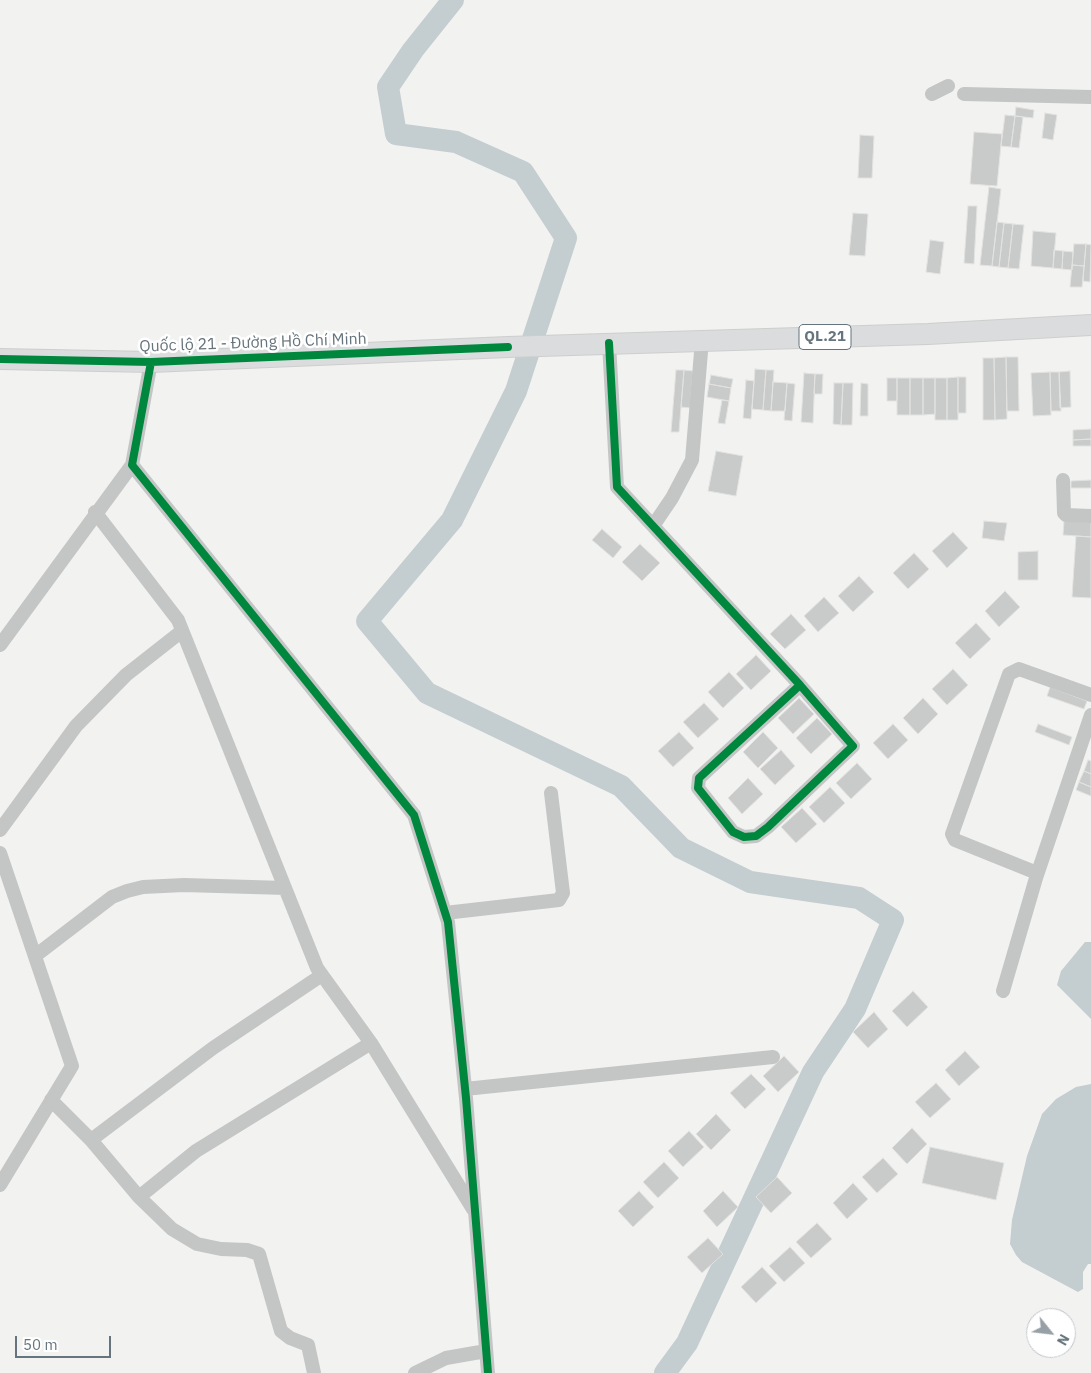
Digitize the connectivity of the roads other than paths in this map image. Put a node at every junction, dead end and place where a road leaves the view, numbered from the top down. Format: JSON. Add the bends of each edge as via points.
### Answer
{"nodes":[{"id":1,"x":948,"y":86,"type":"dead end"},
{"id":2,"x":932,"y":94,"type":"dead end"},
{"id":3,"x":964,"y":94,"type":"dead end"},
{"id":4,"x":1091,"y":97,"type":"edge"},
{"id":5,"x":1091,"y":325,"type":"edge"},
{"id":6,"x":702,"y":340,"type":"junction"},
{"id":7,"x":609,"y":343,"type":"junction"},
{"id":8,"x":0,"y":359,"type":"edge"},
{"id":9,"x":152,"y":362,"type":"junction"},
{"id":10,"x":132,"y":465,"type":"junction"},
{"id":11,"x":1063,"y":480,"type":"dead end"},
{"id":12,"x":95,"y":512,"type":"junction"},
{"id":13,"x":1091,"y":516,"type":"edge"},
{"id":14,"x":653,"y":526,"type":"junction"},
{"id":15,"x":182,"y":631,"type":"junction"},
{"id":16,"x":1,"y":641,"type":"edge"},
{"id":17,"x":800,"y":685,"type":"junction"},
{"id":18,"x":1091,"y":695,"type":"edge"},
{"id":19,"x":1091,"y":715,"type":"edge"},
{"id":20,"x":552,"y":793,"type":"dead end"},
{"id":21,"x":0,"y":830,"type":"edge"},
{"id":22,"x":0,"y":853,"type":"edge"},
{"id":23,"x":1038,"y":873,"type":"junction"},
{"id":24,"x":285,"y":888,"type":"junction"},
{"id":25,"x":445,"y":913,"type":"junction"},
{"id":26,"x":35,"y":956,"type":"junction"},
{"id":27,"x":322,"y":975,"type":"junction"},
{"id":28,"x":1003,"y":991,"type":"dead end"},
{"id":29,"x":371,"y":1043,"type":"junction"},
{"id":30,"x":773,"y":1057,"type":"dead end"},
{"id":31,"x":466,"y":1089,"type":"junction"},
{"id":32,"x":51,"y":1100,"type":"junction"},
{"id":33,"x":91,"y":1140,"type":"junction"},
{"id":34,"x":0,"y":1185,"type":"edge"},
{"id":35,"x":139,"y":1197,"type":"junction"},
{"id":36,"x":475,"y":1212,"type":"junction"},
{"id":37,"x":486,"y":1351,"type":"junction"},
{"id":38,"x":314,"y":1373,"type":"edge"},
{"id":39,"x":415,"y":1373,"type":"edge"},
{"id":40,"x":488,"y":1373,"type":"edge"}],
"edges":[{"from":1,"to":2,"type":"street"},
{"from":3,"to":4,"type":"street"},
{"from":5,"to":6,"type":"highway","name":"Quốc lộ 21 - Đường Hồ Chí Minh","number":"QL.21","via":[[928,334]]},
{"from":6,"to":7,"type":"highway","name":"Quốc lộ 21 - Đường Hồ Chí Minh","number":"QL.21"},
{"from":6,"to":14,"type":"street","via":[[692,460]]},
{"from":7,"to":9,"type":"highway","name":"Quốc lộ 21 - Đường Hồ Chí Minh","number":"QL.21"},
{"from":7,"to":14,"type":"street","via":[[617,488]]},
{"from":8,"to":9,"type":"highway","name":"Quốc lộ 21 - Đường Hồ Chí Minh","number":"QL.21"},
{"from":9,"to":10,"type":"street"},
{"from":10,"to":12,"type":"street"},
{"from":10,"to":25,"type":"street","via":[[414,815]]},
{"from":11,"to":13,"type":"street","via":[[1064,513]]},
{"from":12,"to":15,"type":"street","via":[[178,620]]},
{"from":12,"to":16,"type":"street"},
{"from":14,"to":17,"type":"street"},
{"from":15,"to":21,"type":"street","via":[[126,675],[76,726]]},
{"from":15,"to":24,"type":"street"},
{"from":17,"to":17,"type":"street","via":[[854,746],[756,836],[733,832],[698,788],[698,778]]},
{"from":18,"to":23,"type":"street","via":[[1019,669],[1009,674],[952,834],[955,840]]},
{"from":19,"to":23,"type":"street"},
{"from":20,"to":25,"type":"street","via":[[562,893],[559,900]]},
{"from":22,"to":26,"type":"street"},
{"from":23,"to":28,"type":"street"},
{"from":24,"to":26,"type":"street","via":[[184,885],[127,891],[112,897]]},
{"from":24,"to":27,"type":"street"},
{"from":25,"to":31,"type":"street"},
{"from":26,"to":32,"type":"street","via":[[72,1066]]},
{"from":27,"to":29,"type":"street"},
{"from":27,"to":33,"type":"street","via":[[213,1048]]},
{"from":29,"to":35,"type":"street","via":[[196,1151]]},
{"from":29,"to":36,"type":"street"},
{"from":30,"to":31,"type":"street"},
{"from":31,"to":36,"type":"street"},
{"from":32,"to":33,"type":"street"},
{"from":32,"to":34,"type":"street"},
{"from":33,"to":35,"type":"street"},
{"from":35,"to":38,"type":"street","via":[[172,1229],[197,1244],[259,1254],[281,1331],[308,1345]]},
{"from":36,"to":37,"type":"street"},
{"from":37,"to":39,"type":"street","via":[[446,1358]]},
{"from":37,"to":40,"type":"street"}]}
